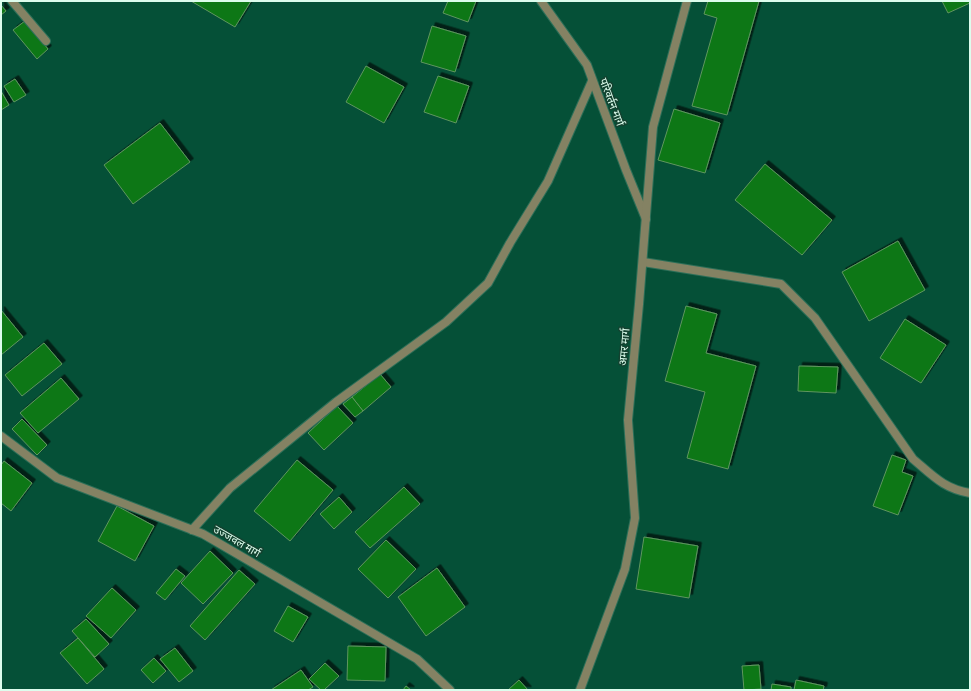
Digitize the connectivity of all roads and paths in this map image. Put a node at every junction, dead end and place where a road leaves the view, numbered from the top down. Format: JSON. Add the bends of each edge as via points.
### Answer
{"nodes":[{"id":1,"x":12,"y":1,"type":"edge"},
{"id":2,"x":541,"y":1,"type":"edge"},
{"id":3,"x":687,"y":1,"type":"edge"},
{"id":4,"x":46,"y":41,"type":"dead end"},
{"id":5,"x":592,"y":81,"type":"junction"},
{"id":6,"x":646,"y":219,"type":"junction"},
{"id":7,"x":642,"y":262,"type":"junction"},
{"id":8,"x":1,"y":436,"type":"edge"},
{"id":9,"x":970,"y":492,"type":"edge"},
{"id":10,"x":192,"y":530,"type":"junction"},
{"id":11,"x":450,"y":690,"type":"edge"},
{"id":12,"x":580,"y":690,"type":"edge"}],
"edges":[{"from":1,"to":4,"type":"street"},
{"from":2,"to":5,"type":"street","name":"परिवर्तन मार्ग","via":[[587,66]]},
{"from":3,"to":6,"type":"street","name":"अमर मार्ग","via":[[653,127]]},
{"from":5,"to":6,"type":"street","name":"परिवर्तन मार्ग"},
{"from":5,"to":10,"type":"street","via":[[548,181],[488,283],[446,322],[336,402],[230,488]]},
{"from":6,"to":7,"type":"street","name":"अमर मार्ग"},
{"from":7,"to":9,"type":"street","via":[[781,284],[815,318],[913,459],[933,478],[958,491]]},
{"from":7,"to":12,"type":"street","name":"अमर मार्ग","via":[[628,420],[635,518],[625,569]]},
{"from":8,"to":10,"type":"street","name":"उज्जवल मार्ग","via":[[57,478]]},
{"from":10,"to":11,"type":"street","name":"उज्जवल मार्ग","via":[[203,534],[417,659]]}]}
